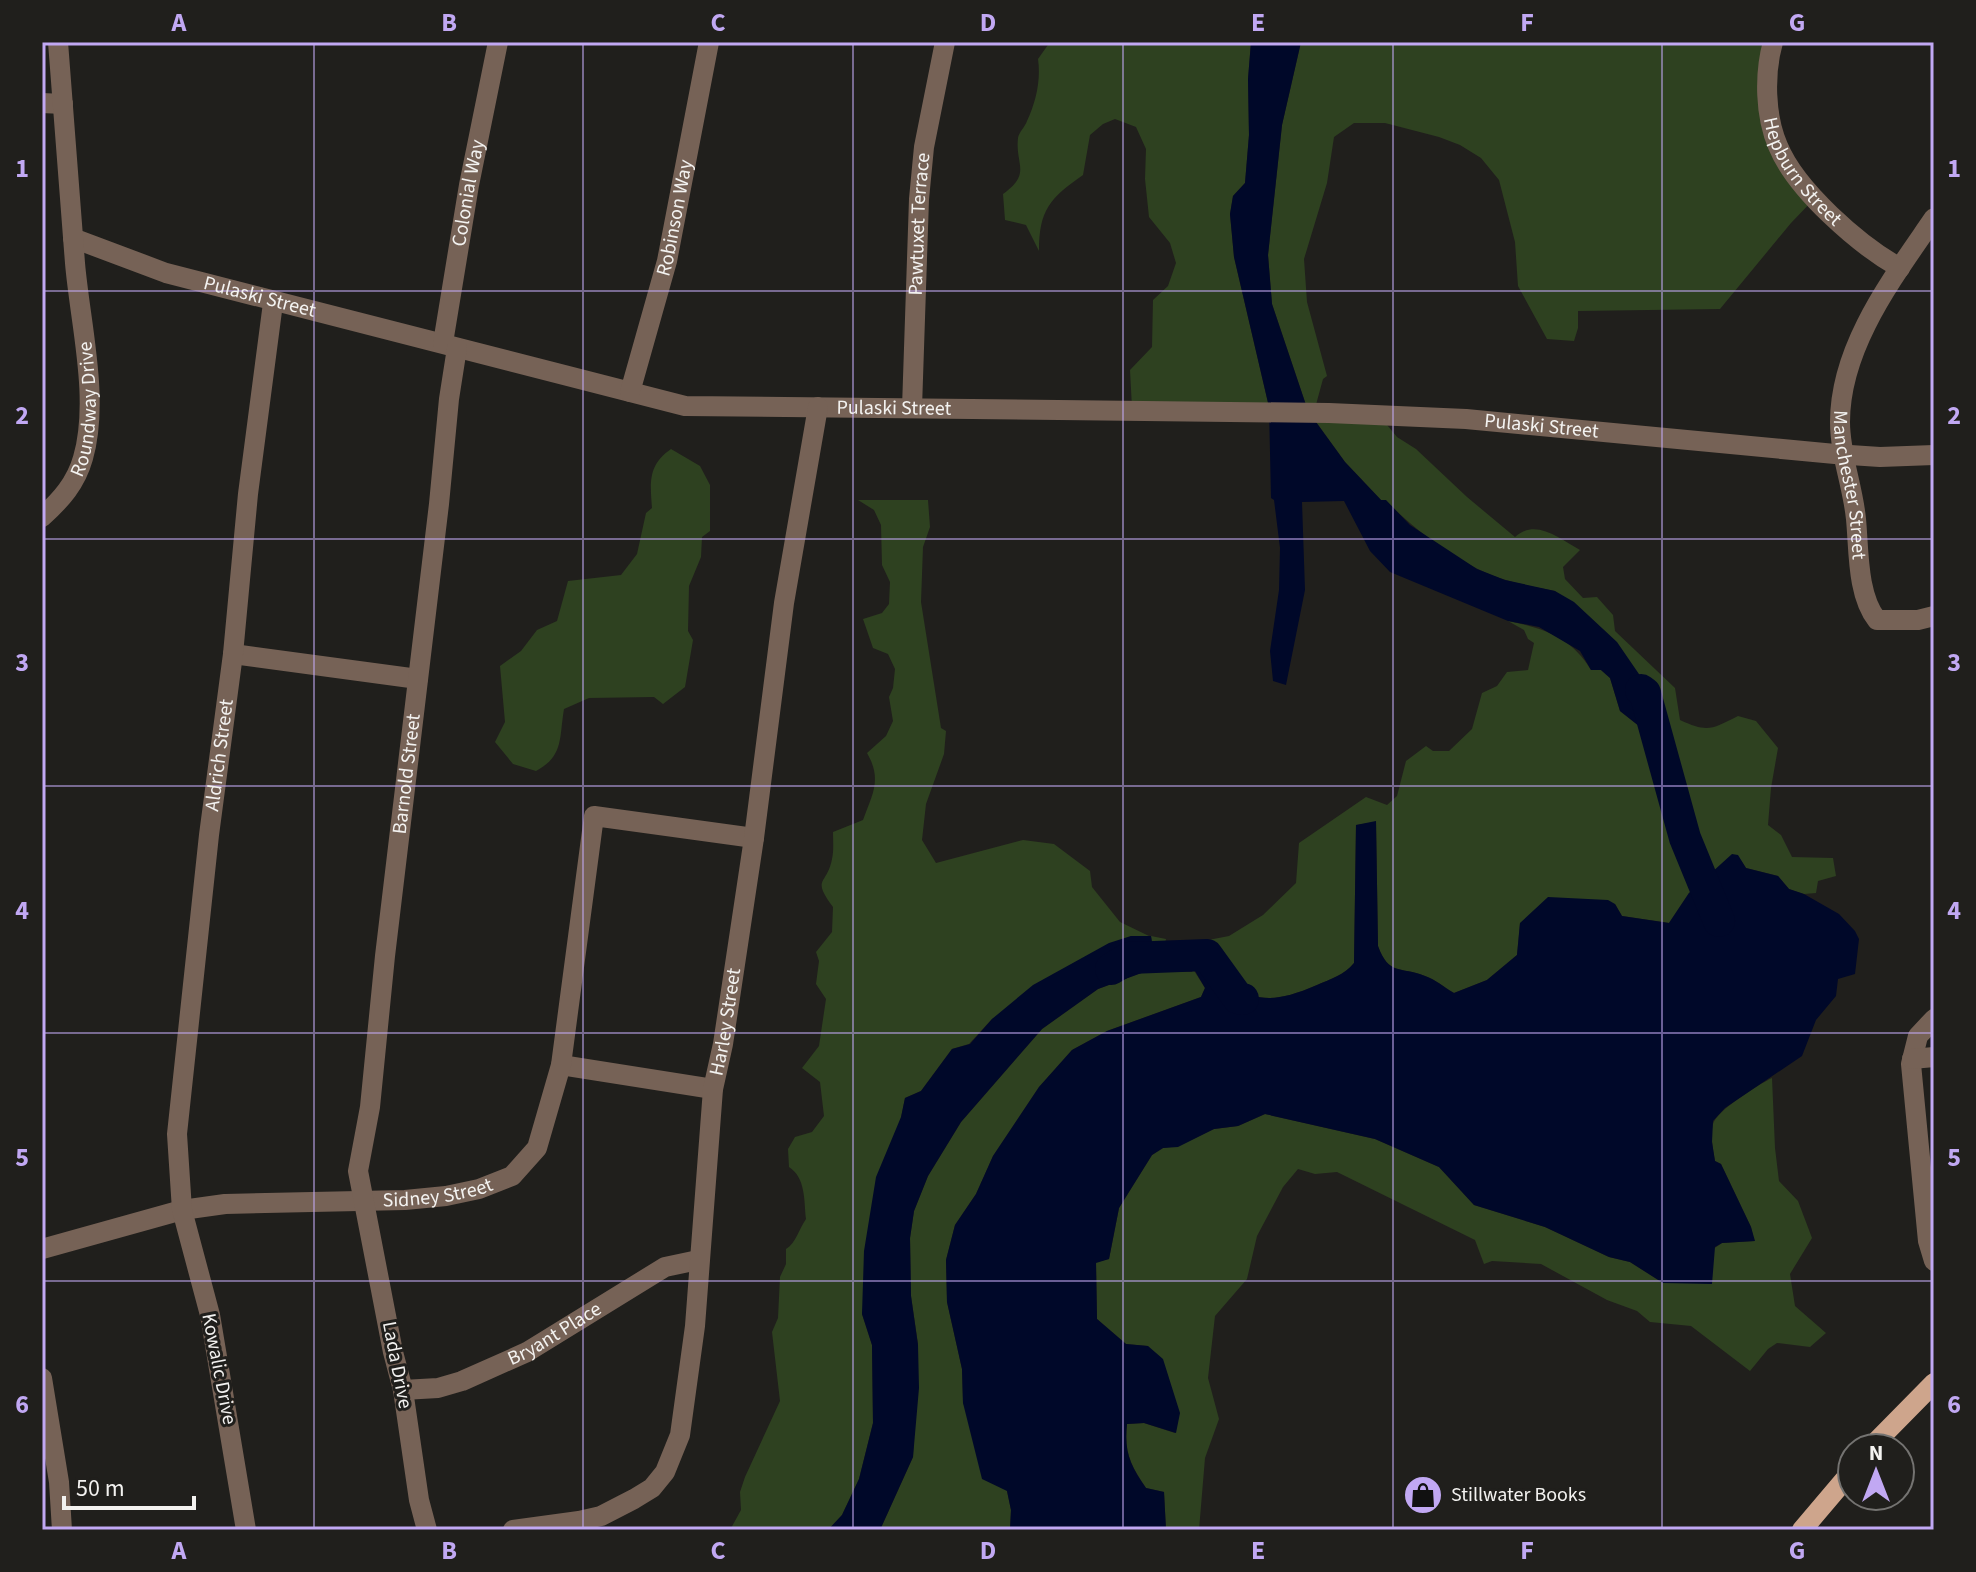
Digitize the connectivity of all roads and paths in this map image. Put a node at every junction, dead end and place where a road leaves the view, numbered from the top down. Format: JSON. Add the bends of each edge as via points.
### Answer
{"nodes":[{"id":1,"x":58,"y":42,"type":"edge"},
{"id":2,"x":498,"y":42,"type":"edge"},
{"id":3,"x":709,"y":42,"type":"edge"},
{"id":4,"x":945,"y":42,"type":"edge"},
{"id":5,"x":1772,"y":46,"type":"edge"},
{"id":6,"x":42,"y":103,"type":"edge"},
{"id":7,"x":63,"y":104,"type":"junction"},
{"id":8,"x":1934,"y":218,"type":"edge"},
{"id":9,"x":73,"y":238,"type":"junction"},
{"id":10,"x":1900,"y":268,"type":"junction"},
{"id":11,"x":273,"y":303,"type":"junction"},
{"id":12,"x":450,"y":345,"type":"junction"},
{"id":13,"x":630,"y":392,"type":"junction"},
{"id":14,"x":818,"y":407,"type":"junction"},
{"id":15,"x":912,"y":408,"type":"junction"},
{"id":16,"x":1844,"y":454,"type":"junction"},
{"id":17,"x":1934,"y":455,"type":"edge"},
{"id":18,"x":42,"y":517,"type":"edge"},
{"id":19,"x":1934,"y":616,"type":"edge"},
{"id":20,"x":233,"y":654,"type":"junction"},
{"id":21,"x":418,"y":679,"type":"junction"},
{"id":22,"x":754,"y":838,"type":"junction"},
{"id":23,"x":1934,"y":1019,"type":"edge"},
{"id":24,"x":1934,"y":1057,"type":"edge"},
{"id":25,"x":1912,"y":1059,"type":"junction"},
{"id":26,"x":561,"y":1065,"type":"junction"},
{"id":27,"x":713,"y":1089,"type":"junction"},
{"id":28,"x":1926,"y":1150,"type":"edge"},
{"id":29,"x":363,"y":1201,"type":"junction"},
{"id":30,"x":182,"y":1210,"type":"junction"},
{"id":31,"x":42,"y":1249,"type":"edge"},
{"id":32,"x":698,"y":1260,"type":"junction"},
{"id":33,"x":1934,"y":1261,"type":"edge"},
{"id":34,"x":42,"y":1378,"type":"edge"},
{"id":35,"x":1934,"y":1383,"type":"edge"},
{"id":36,"x":403,"y":1390,"type":"junction"},
{"id":37,"x":1886,"y":1432,"type":"edge"},
{"id":38,"x":1836,"y":1490,"type":"edge"},
{"id":39,"x":62,"y":1530,"type":"edge"},
{"id":40,"x":246,"y":1530,"type":"edge"},
{"id":41,"x":427,"y":1530,"type":"edge"},
{"id":42,"x":513,"y":1530,"type":"edge"},
{"id":43,"x":1802,"y":1530,"type":"edge"}],
"edges":[{"from":1,"to":7,"type":"street"},
{"from":2,"to":12,"type":"street","name":"Colonial Way","via":[[469,185]]},
{"from":3,"to":13,"type":"street","name":"Robinson Way","via":[[667,261]]},
{"from":4,"to":15,"type":"street","name":"Pawtuxet Terrace","via":[[919,199]]},
{"from":5,"to":10,"type":"street","name":"Hepburn Street","via":[[1768,97],[1778,147],[1812,197],[1873,253]]},
{"from":6,"to":7,"type":"street"},
{"from":7,"to":9,"type":"street"},
{"from":8,"to":10,"type":"street","name":"Manchester Street"},
{"from":9,"to":11,"type":"street","name":"Pulaski Street","via":[[166,273]]},
{"from":9,"to":18,"type":"street","name":"Roundway Drive","via":[[88,433],[74,483]]},
{"from":10,"to":16,"type":"street","name":"Manchester Street","via":[[1857,346],[1845,381],[1840,421]]},
{"from":11,"to":12,"type":"street","name":"Pulaski Street"},
{"from":11,"to":20,"type":"street","name":"Aldrich Street"},
{"from":12,"to":13,"type":"street","name":"Pulaski Street"},
{"from":12,"to":21,"type":"street","name":"Barnold Street","via":[[449,399]]},
{"from":13,"to":14,"type":"street","name":"Pulaski Street","via":[[685,406]]},
{"from":14,"to":15,"type":"street","name":"Pulaski Street"},
{"from":14,"to":22,"type":"street","name":"Harley Street","via":[[784,603]]},
{"from":15,"to":16,"type":"street","name":"Pulaski Street","via":[[1329,413],[1482,421]]},
{"from":16,"to":17,"type":"street","name":"Pulaski Street"},
{"from":16,"to":19,"type":"street","name":"Manchester Street","via":[[1872,614],[1877,620]]},
{"from":20,"to":21,"type":"street"},
{"from":20,"to":30,"type":"street","name":"Aldrich Street","via":[[182,1076],[177,1152]]},
{"from":21,"to":29,"type":"street","name":"Barnold Street","via":[[370,1107],[358,1171]]},
{"from":22,"to":26,"type":"street","name":"Sidney Street","via":[[594,816]]},
{"from":22,"to":27,"type":"street","name":"Harley Street"},
{"from":23,"to":25,"type":"street","via":[[1918,1036]]},
{"from":24,"to":25,"type":"street"},
{"from":25,"to":28,"type":"street"},
{"from":26,"to":27,"type":"street"},
{"from":26,"to":29,"type":"street","name":"Sidney Street","via":[[537,1148],[512,1176],[446,1196]]},
{"from":27,"to":32,"type":"street","name":"Harley Street"},
{"from":28,"to":33,"type":"street","via":[[1928,1241]]},
{"from":29,"to":30,"type":"street","name":"Sidney Street","via":[[288,1200]]},
{"from":29,"to":36,"type":"street","name":"Lada Drive"},
{"from":30,"to":31,"type":"street","name":"Sidney Street"},
{"from":30,"to":40,"type":"street","name":"Kowalic Drive","via":[[210,1315]]},
{"from":32,"to":36,"type":"street","name":"Bryant Place","via":[[665,1267],[527,1352],[462,1381]]},
{"from":32,"to":42,"type":"street","name":"Harley Street","via":[[683,1417],[665,1472],[652,1488],[601,1516]]},
{"from":34,"to":39,"type":"street"},
{"from":35,"to":37,"type":"main road"},
{"from":36,"to":41,"type":"street","name":"Lada Drive"},
{"from":38,"to":43,"type":"main road"}]}
